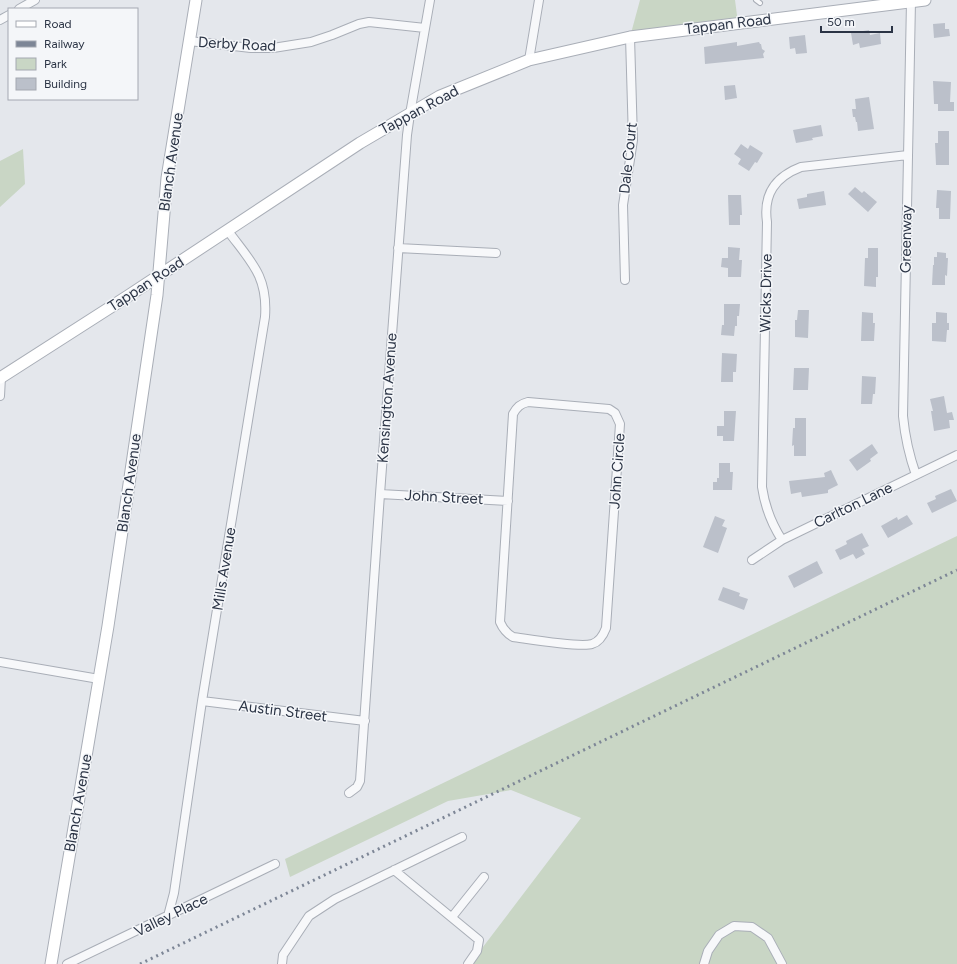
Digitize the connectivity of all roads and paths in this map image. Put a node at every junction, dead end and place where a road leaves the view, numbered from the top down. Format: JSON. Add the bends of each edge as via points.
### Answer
{"nodes":[{"id":1,"x":196,"y":0,"type":"edge"},
{"id":2,"x":430,"y":0,"type":"edge"},
{"id":3,"x":540,"y":0,"type":"edge"},
{"id":4,"x":756,"y":0,"type":"edge"},
{"id":5,"x":925,"y":0,"type":"edge"},
{"id":6,"x":31,"y":1,"type":"edge"},
{"id":7,"x":911,"y":1,"type":"junction"},
{"id":8,"x":760,"y":3,"type":"dead end"},
{"id":9,"x":20,"y":8,"type":"edge"},
{"id":10,"x":425,"y":28,"type":"junction"},
{"id":11,"x":630,"y":37,"type":"junction"},
{"id":12,"x":189,"y":41,"type":"junction"},
{"id":13,"x":529,"y":60,"type":"junction"},
{"id":14,"x":410,"y":114,"type":"junction"},
{"id":15,"x":908,"y":155,"type":"junction"},
{"id":16,"x":228,"y":231,"type":"junction"},
{"id":17,"x":398,"y":248,"type":"junction"},
{"id":18,"x":496,"y":253,"type":"dead end"},
{"id":19,"x":158,"y":277,"type":"junction"},
{"id":20,"x":624,"y":280,"type":"dead end"},
{"id":21,"x":1,"y":378,"type":"edge"},
{"id":22,"x":0,"y":396,"type":"edge"},
{"id":23,"x":957,"y":455,"type":"edge"},
{"id":24,"x":916,"y":475,"type":"junction"},
{"id":25,"x":380,"y":494,"type":"junction"},
{"id":26,"x":508,"y":501,"type":"junction"},
{"id":27,"x":782,"y":540,"type":"junction"},
{"id":28,"x":752,"y":560,"type":"dead end"},
{"id":29,"x":0,"y":662,"type":"edge"},
{"id":30,"x":99,"y":679,"type":"junction"},
{"id":31,"x":202,"y":701,"type":"junction"},
{"id":32,"x":365,"y":721,"type":"junction"},
{"id":33,"x":349,"y":793,"type":"dead end"},
{"id":34,"x":462,"y":837,"type":"dead end"},
{"id":35,"x":275,"y":864,"type":"dead end"},
{"id":36,"x":394,"y":870,"type":"junction"},
{"id":37,"x":484,"y":878,"type":"dead end"},
{"id":38,"x":168,"y":916,"type":"junction"},
{"id":39,"x":452,"y":918,"type":"junction"},
{"id":40,"x":51,"y":964,"type":"edge"},
{"id":41,"x":67,"y":964,"type":"edge"},
{"id":42,"x":282,"y":964,"type":"edge"},
{"id":43,"x":468,"y":964,"type":"edge"},
{"id":44,"x":704,"y":964,"type":"edge"},
{"id":45,"x":782,"y":964,"type":"edge"}],
"edges":[{"from":1,"to":12,"type":"street","name":"Blanch Avenue"},
{"from":2,"to":10,"type":"street","name":"Kensington Avenue"},
{"from":3,"to":13,"type":"street"},
{"from":4,"to":8,"type":"lane"},
{"from":5,"to":7,"type":"street","name":"Tappan Road"},
{"from":6,"to":9,"type":"street"},
{"from":7,"to":11,"type":"street","name":"Tappan Road"},
{"from":7,"to":15,"type":"street","name":"Greenway"},
{"from":10,"to":12,"type":"street","name":"Derby Road","via":[[369,22],[311,42],[273,48]]},
{"from":10,"to":14,"type":"street","name":"Kensington Avenue"},
{"from":11,"to":13,"type":"street","name":"Tappan Road"},
{"from":11,"to":20,"type":"street","name":"Dale Court","via":[[633,140],[623,205]]},
{"from":12,"to":19,"type":"street","name":"Blanch Avenue","via":[[167,178]]},
{"from":13,"to":14,"type":"street","name":"Tappan Road","via":[[440,96]]},
{"from":14,"to":16,"type":"street","name":"Tappan Road","via":[[360,143]]},
{"from":14,"to":17,"type":"street","name":"Kensington Avenue"},
{"from":15,"to":24,"type":"street","name":"Greenway","via":[[903,416],[904,436]]},
{"from":15,"to":27,"type":"street","name":"Wicks Drive","via":[[801,167],[781,177],[774,185],[766,203],[762,487],[768,515]]},
{"from":16,"to":19,"type":"street","name":"Tappan Road"},
{"from":16,"to":31,"type":"street","name":"Mills Avenue","via":[[256,268],[265,291],[266,303]]},
{"from":17,"to":18,"type":"street"},
{"from":17,"to":25,"type":"street","name":"Kensington Avenue"},
{"from":19,"to":21,"type":"street","name":"Tappan Road"},
{"from":19,"to":30,"type":"street","name":"Blanch Avenue"},
{"from":21,"to":22,"type":"street"},
{"from":23,"to":24,"type":"street","name":"Carlton Lane"},
{"from":24,"to":27,"type":"street","name":"Carlton Lane"},
{"from":25,"to":26,"type":"street","name":"John Street"},
{"from":25,"to":32,"type":"street","name":"Kensington Avenue"},
{"from":26,"to":26,"type":"street","name":"John Circle","via":[[512,420],[516,408],[528,402],[603,407],[615,413],[620,424],[606,628],[598,640],[586,646],[513,637],[502,628],[500,622]]},
{"from":27,"to":28,"type":"street","name":"Carlton Lane"},
{"from":29,"to":30,"type":"street"},
{"from":30,"to":40,"type":"street","name":"Blanch Avenue"},
{"from":31,"to":32,"type":"street","name":"Austin Street"},
{"from":31,"to":38,"type":"street","name":"Mills Avenue","via":[[175,886]]},
{"from":32,"to":33,"type":"street","name":"Kensington Avenue","via":[[360,781],[358,787]]},
{"from":34,"to":36,"type":"street"},
{"from":35,"to":38,"type":"street","name":"Valley Place"},
{"from":36,"to":39,"type":"street"},
{"from":36,"to":42,"type":"street","via":[[335,899],[309,916],[283,955]]},
{"from":37,"to":39,"type":"street"},
{"from":38,"to":41,"type":"street","name":"Valley Place"},
{"from":39,"to":43,"type":"street","via":[[479,940],[477,951]]},
{"from":44,"to":45,"type":"street","via":[[708,951],[719,935],[734,926],[752,927],[768,938]]}]}
